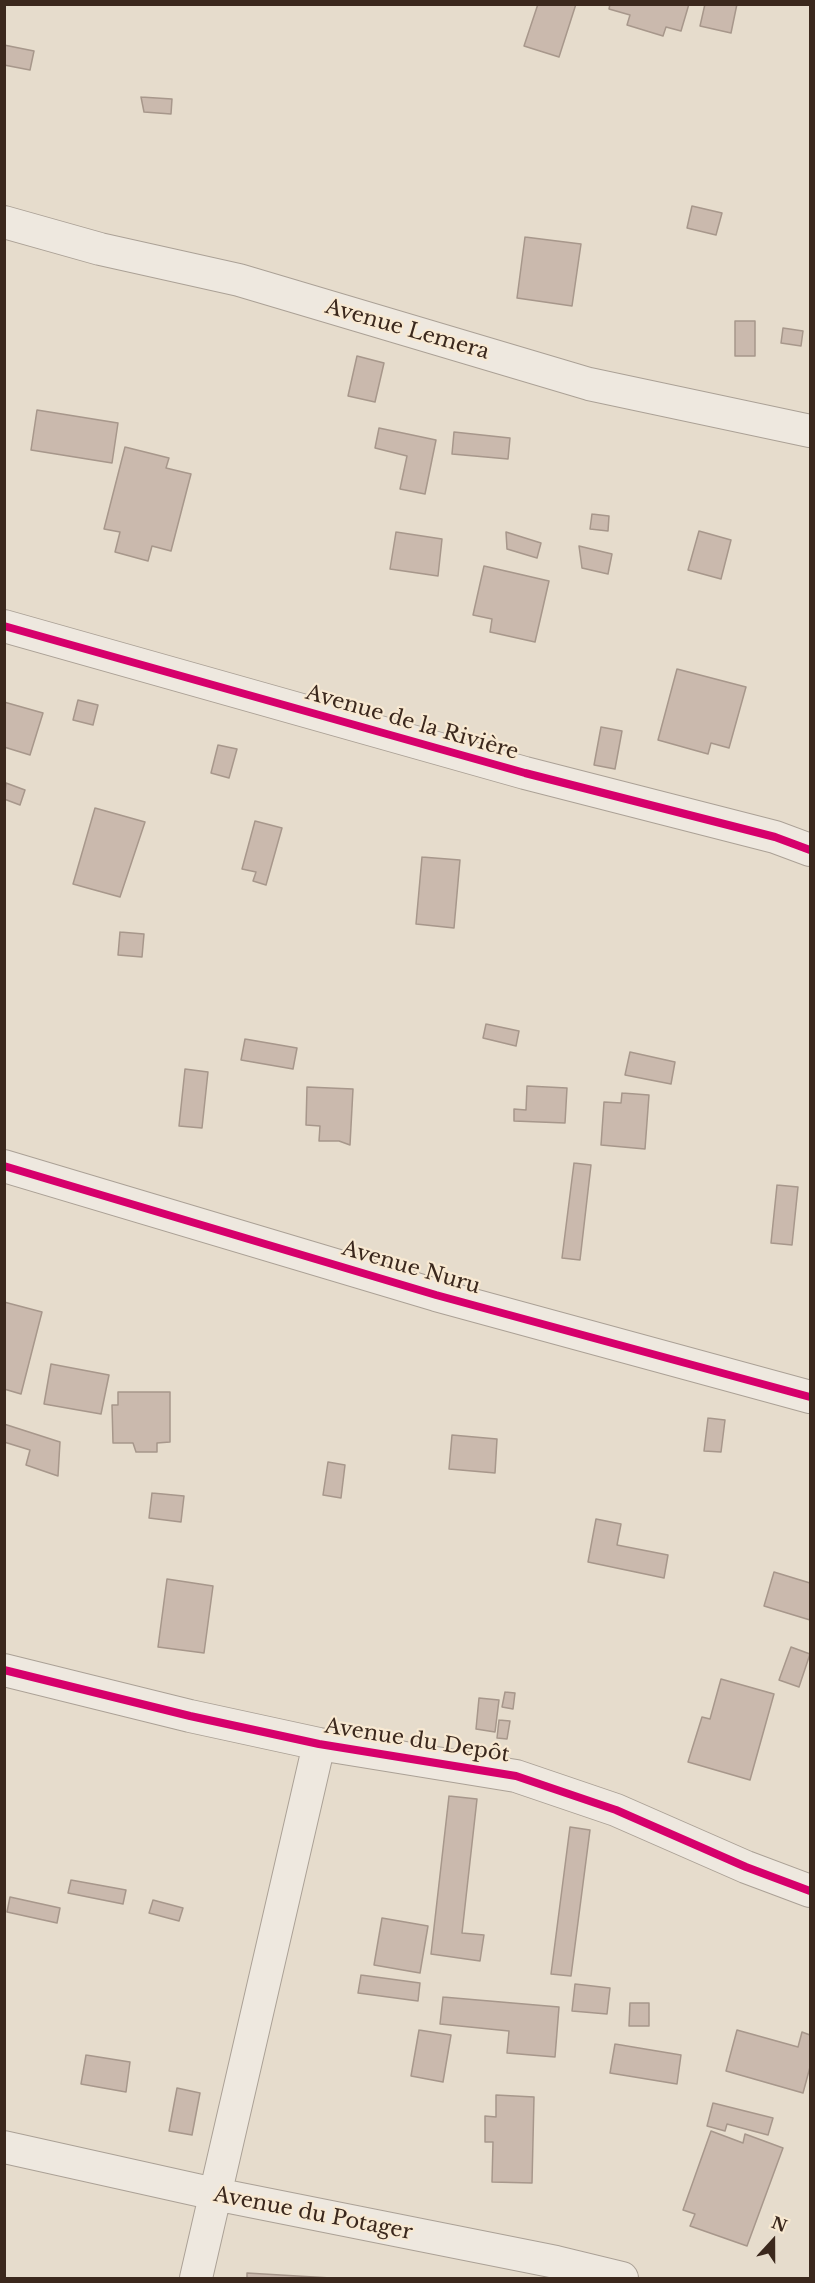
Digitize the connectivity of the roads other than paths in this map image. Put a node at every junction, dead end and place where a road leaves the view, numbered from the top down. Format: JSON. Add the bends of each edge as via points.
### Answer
{"nodes":[{"id":1,"x":4,"y":222,"type":"edge"},
{"id":2,"x":810,"y":431,"type":"edge"},
{"id":3,"x":4,"y":626,"type":"edge"},
{"id":4,"x":810,"y":850,"type":"edge"},
{"id":5,"x":4,"y":1166,"type":"edge"},
{"id":6,"x":810,"y":1397,"type":"edge"},
{"id":7,"x":4,"y":1670,"type":"edge"},
{"id":8,"x":319,"y":1744,"type":"junction"},
{"id":9,"x":810,"y":1891,"type":"edge"},
{"id":10,"x":4,"y":2147,"type":"edge"},
{"id":11,"x":215,"y":2194,"type":"junction"},
{"id":12,"x":196,"y":2278,"type":"edge"},
{"id":13,"x":622,"y":2278,"type":"edge"}],
"edges":[{"from":1,"to":2,"type":"street","name":"Avenue Lemera","via":[[100,249],[239,280],[589,384]]},
{"from":3,"to":4,"type":"street","name":"Avenue de la Rivière","via":[[525,773],[775,837]]},
{"from":5,"to":6,"type":"street","name":"Avenue Nuru","via":[[436,1295]]},
{"from":7,"to":8,"type":"street","name":"Avenue du Depôt"},
{"from":8,"to":9,"type":"street","name":"Avenue du Depôt","via":[[516,1776],[616,1810]]},
{"from":8,"to":11,"type":"street"},
{"from":10,"to":11,"type":"street","name":"Avenue du Potager"},
{"from":11,"to":12,"type":"street"},
{"from":11,"to":13,"type":"street","name":"Avenue du Potager"}]}
